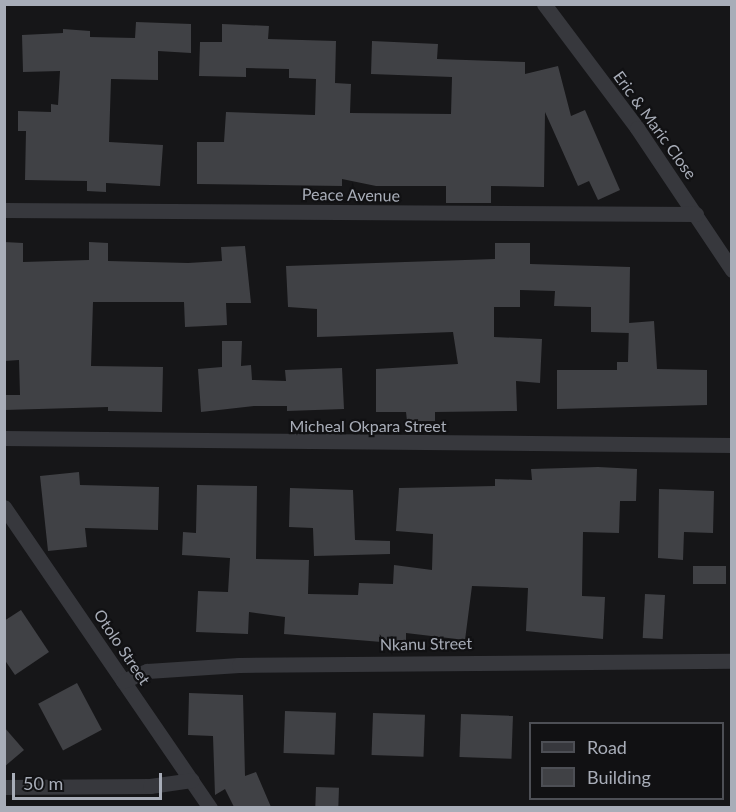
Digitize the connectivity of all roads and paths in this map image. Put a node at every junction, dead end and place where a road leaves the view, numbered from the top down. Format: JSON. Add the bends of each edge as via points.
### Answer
{"nodes":[{"id":1,"x":543,"y":4,"type":"edge"},
{"id":2,"x":4,"y":210,"type":"edge"},
{"id":3,"x":696,"y":214,"type":"junction"},
{"id":4,"x":732,"y":270,"type":"edge"},
{"id":5,"x":4,"y":438,"type":"edge"},
{"id":6,"x":732,"y":445,"type":"edge"},
{"id":7,"x":4,"y":507,"type":"edge"},
{"id":8,"x":732,"y":661,"type":"edge"},
{"id":9,"x":123,"y":681,"type":"junction"},
{"id":10,"x":192,"y":780,"type":"junction"},
{"id":11,"x":4,"y":787,"type":"edge"},
{"id":12,"x":210,"y":807,"type":"edge"}],
"edges":[{"from":1,"to":3,"type":"street","name":"Eric & Maric Close"},
{"from":2,"to":3,"type":"street","name":"Peace Avenue"},
{"from":3,"to":4,"type":"street","name":"Eric & Maric Close"},
{"from":5,"to":6,"type":"street","name":"Micheal Okpara Street"},
{"from":7,"to":9,"type":"street","name":"Otolo Street"},
{"from":8,"to":9,"type":"street","name":"Nkanu Street","via":[[239,665],[147,671]]},
{"from":9,"to":10,"type":"street","name":"Otolo Street"},
{"from":10,"to":11,"type":"street","via":[[129,787]]},
{"from":10,"to":12,"type":"street","name":"Otolo Street"}]}
